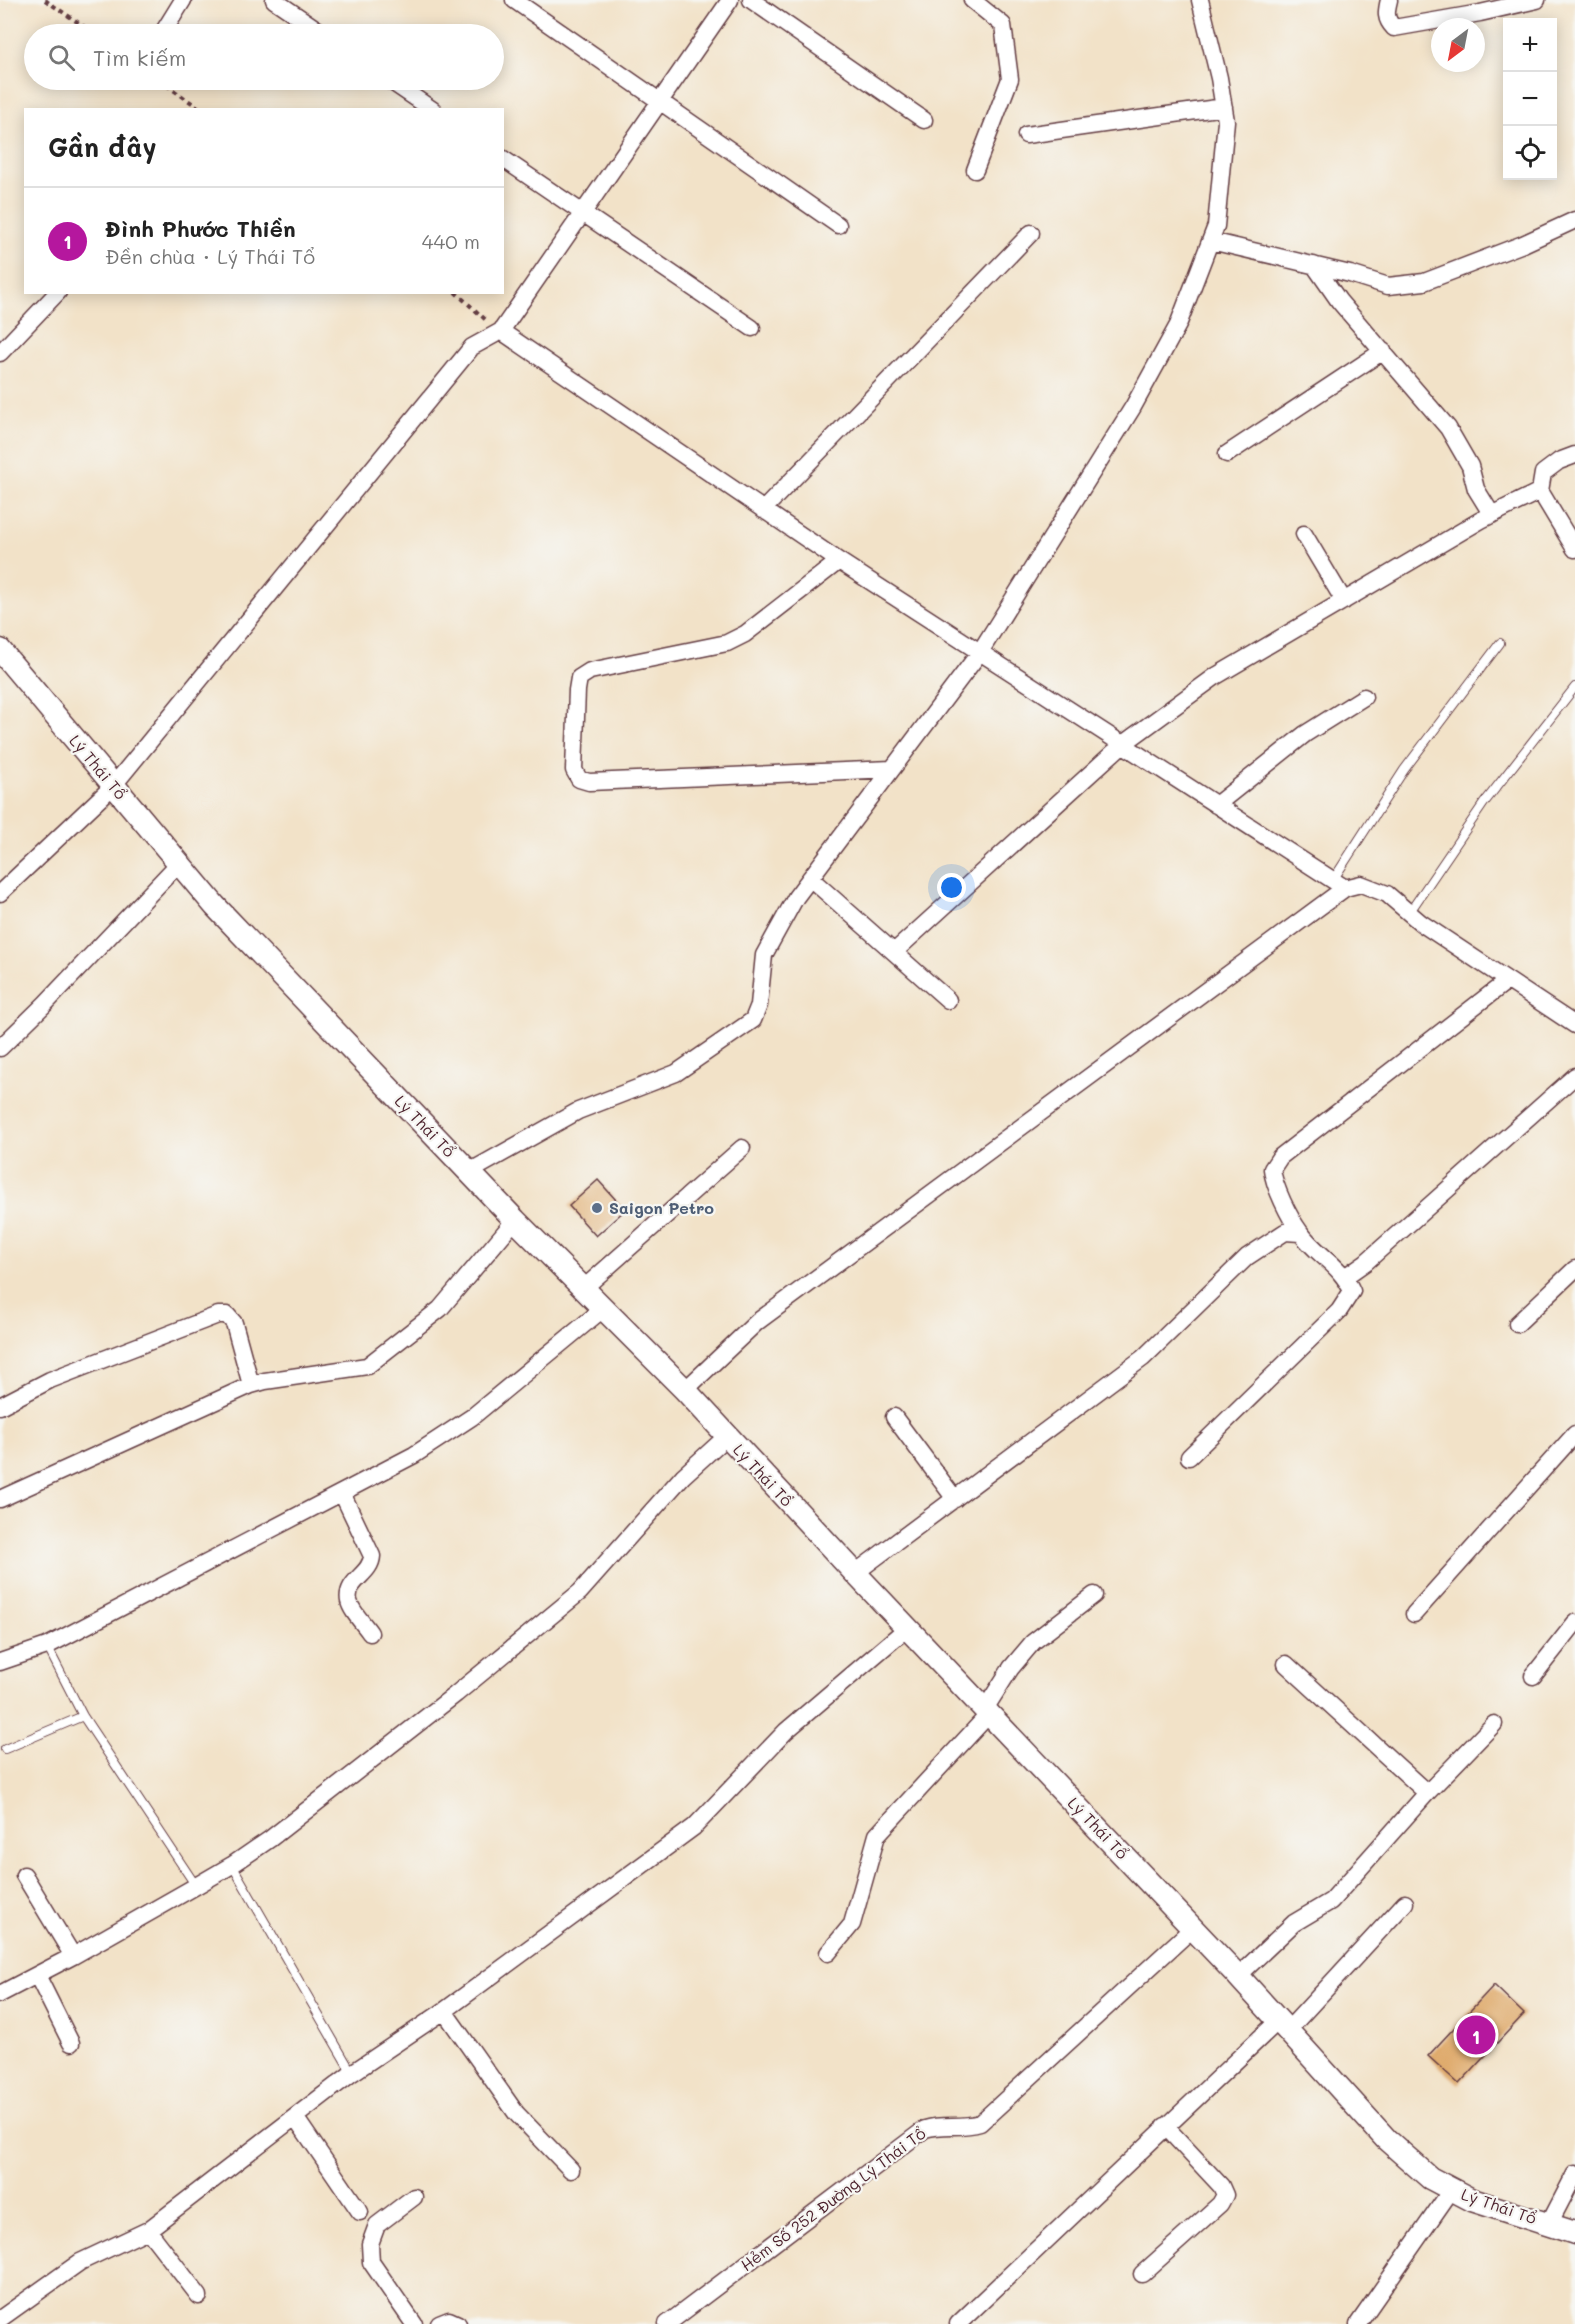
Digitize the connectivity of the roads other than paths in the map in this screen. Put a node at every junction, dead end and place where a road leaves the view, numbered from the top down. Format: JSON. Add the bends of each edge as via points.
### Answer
{"nodes":[{"id":1,"x":183,"y":0,"type":"edge"},
{"id":2,"x":274,"y":0,"type":"edge"},
{"id":3,"x":514,"y":0,"type":"edge"},
{"id":4,"x":730,"y":0,"type":"edge"},
{"id":5,"x":752,"y":0,"type":"edge"},
{"id":6,"x":972,"y":0,"type":"edge"},
{"id":7,"x":1200,"y":0,"type":"edge"},
{"id":8,"x":1389,"y":0,"type":"edge"},
{"id":9,"x":1537,"y":0,"type":"edge"},
{"id":10,"x":168,"y":24,"type":"edge"},
{"id":11,"x":309,"y":24,"type":"edge"},
{"id":12,"x":404,"y":90,"type":"edge"},
{"id":13,"x":660,"y":101,"type":"junction"},
{"id":14,"x":1224,"y":107,"type":"junction"},
{"id":15,"x":430,"y":108,"type":"edge"},
{"id":16,"x":924,"y":120,"type":"dead end"},
{"id":17,"x":1026,"y":135,"type":"dead end"},
{"id":18,"x":504,"y":159,"type":"edge"},
{"id":19,"x":975,"y":170,"type":"dead end"},
{"id":20,"x":583,"y":213,"type":"junction"},
{"id":21,"x":1575,"y":220,"type":"edge"},
{"id":22,"x":838,"y":225,"type":"dead end"},
{"id":23,"x":1031,"y":233,"type":"dead end"},
{"id":24,"x":1211,"y":240,"type":"junction"},
{"id":25,"x":1314,"y":266,"type":"junction"},
{"id":26,"x":56,"y":294,"type":"edge"},
{"id":27,"x":752,"y":328,"type":"dead end"},
{"id":28,"x":501,"y":331,"type":"junction"},
{"id":29,"x":1383,"y":351,"type":"junction"},
{"id":30,"x":0,"y":353,"type":"edge"},
{"id":31,"x":1227,"y":454,"type":"dead end"},
{"id":32,"x":1575,"y":455,"type":"edge"},
{"id":33,"x":1540,"y":491,"type":"junction"},
{"id":34,"x":763,"y":510,"type":"junction"},
{"id":35,"x":1492,"y":515,"type":"junction"},
{"id":36,"x":1304,"y":534,"type":"dead end"},
{"id":37,"x":1575,"y":549,"type":"edge"},
{"id":38,"x":839,"y":561,"type":"junction"},
{"id":39,"x":1344,"y":601,"type":"junction"},
{"id":40,"x":1500,"y":642,"type":"dead end"},
{"id":41,"x":0,"y":650,"type":"edge"},
{"id":42,"x":980,"y":652,"type":"junction"},
{"id":43,"x":1575,"y":687,"type":"edge"},
{"id":44,"x":1364,"y":697,"type":"dead end"},
{"id":45,"x":1123,"y":744,"type":"junction"},
{"id":46,"x":892,"y":769,"type":"junction"},
{"id":47,"x":113,"y":786,"type":"junction"},
{"id":48,"x":1216,"y":805,"type":"junction"},
{"id":49,"x":179,"y":863,"type":"junction"},
{"id":50,"x":810,"y":878,"type":"junction"},
{"id":51,"x":1339,"y":884,"type":"junction"},
{"id":52,"x":0,"y":892,"type":"edge"},
{"id":53,"x":1408,"y":913,"type":"junction"},
{"id":54,"x":894,"y":952,"type":"junction"},
{"id":55,"x":1507,"y":981,"type":"junction"},
{"id":56,"x":948,"y":1000,"type":"dead end"},
{"id":57,"x":1575,"y":1025,"type":"edge"},
{"id":58,"x":0,"y":1048,"type":"edge"},
{"id":59,"x":1575,"y":1076,"type":"edge"},
{"id":60,"x":742,"y":1148,"type":"dead end"},
{"id":61,"x":470,"y":1172,"type":"junction"},
{"id":62,"x":515,"y":1220,"type":"junction"},
{"id":63,"x":1300,"y":1233,"type":"junction"},
{"id":64,"x":1575,"y":1269,"type":"edge"},
{"id":65,"x":1346,"y":1276,"type":"junction"},
{"id":66,"x":584,"y":1288,"type":"junction"},
{"id":67,"x":604,"y":1308,"type":"junction"},
{"id":68,"x":1517,"y":1324,"type":"dead end"},
{"id":69,"x":251,"y":1385,"type":"junction"},
{"id":70,"x":685,"y":1390,"type":"junction"},
{"id":71,"x":0,"y":1406,"type":"edge"},
{"id":72,"x":894,"y":1417,"type":"dead end"},
{"id":73,"x":1575,"y":1434,"type":"edge"},
{"id":74,"x":727,"y":1436,"type":"junction"},
{"id":75,"x":1189,"y":1457,"type":"dead end"},
{"id":76,"x":342,"y":1493,"type":"junction"},
{"id":77,"x":0,"y":1499,"type":"edge"},
{"id":78,"x":955,"y":1499,"type":"junction"},
{"id":79,"x":855,"y":1574,"type":"junction"},
{"id":80,"x":1094,"y":1594,"type":"dead end"},
{"id":81,"x":1414,"y":1614,"type":"dead end"},
{"id":82,"x":1575,"y":1623,"type":"edge"},
{"id":83,"x":907,"y":1628,"type":"junction"},
{"id":84,"x":370,"y":1633,"type":"dead end"},
{"id":85,"x":47,"y":1646,"type":"junction"},
{"id":86,"x":0,"y":1662,"type":"edge"},
{"id":87,"x":1286,"y":1664,"type":"dead end"},
{"id":88,"x":1533,"y":1676,"type":"dead end"},
{"id":89,"x":987,"y":1711,"type":"junction"},
{"id":90,"x":83,"y":1716,"type":"junction"},
{"id":91,"x":1494,"y":1724,"type":"dead end"},
{"id":92,"x":5,"y":1749,"type":"dead end"},
{"id":93,"x":1427,"y":1793,"type":"junction"},
{"id":94,"x":232,"y":1865,"type":"junction"},
{"id":95,"x":24,"y":1875,"type":"dead end"},
{"id":96,"x":196,"y":1886,"type":"junction"},
{"id":97,"x":1405,"y":1903,"type":"dead end"},
{"id":98,"x":1193,"y":1928,"type":"junction"},
{"id":99,"x":828,"y":1953,"type":"dead end"},
{"id":100,"x":74,"y":1956,"type":"junction"},
{"id":101,"x":38,"y":1975,"type":"junction"},
{"id":102,"x":1238,"y":1976,"type":"junction"},
{"id":103,"x":0,"y":1994,"type":"edge"},
{"id":104,"x":444,"y":2011,"type":"junction"},
{"id":105,"x":1283,"y":2025,"type":"junction"},
{"id":106,"x":71,"y":2043,"type":"dead end"},
{"id":107,"x":352,"y":2073,"type":"junction"},
{"id":108,"x":295,"y":2117,"type":"junction"},
{"id":109,"x":1165,"y":2127,"type":"junction"},
{"id":110,"x":571,"y":2170,"type":"dead end"},
{"id":111,"x":1575,"y":2174,"type":"edge"},
{"id":112,"x":1452,"y":2189,"type":"junction"},
{"id":113,"x":414,"y":2197,"type":"dead end"},
{"id":114,"x":360,"y":2212,"type":"dead end"},
{"id":115,"x":1549,"y":2224,"type":"junction"},
{"id":116,"x":148,"y":2230,"type":"junction"},
{"id":117,"x":1575,"y":2233,"type":"edge"},
{"id":118,"x":1142,"y":2274,"type":"dead end"},
{"id":119,"x":199,"y":2296,"type":"dead end"},
{"id":120,"x":0,"y":2319,"type":"edge"},
{"id":121,"x":414,"y":2324,"type":"edge"},
{"id":122,"x":439,"y":2324,"type":"edge"},
{"id":123,"x":458,"y":2324,"type":"edge"},
{"id":124,"x":667,"y":2324,"type":"edge"},
{"id":125,"x":958,"y":2324,"type":"edge"},
{"id":126,"x":1358,"y":2324,"type":"edge"}],
"edges":[{"from":1,"to":10,"type":"street"},
{"from":2,"to":11,"type":"street"},
{"from":3,"to":13,"type":"street"},
{"from":4,"to":13,"type":"street"},
{"from":5,"to":16,"type":"street"},
{"from":6,"to":19,"type":"street","via":[[1004,24],[1010,79]]},
{"from":7,"to":14,"type":"street"},
{"from":8,"to":9,"type":"street","via":[[1386,12],[1394,28]]},
{"from":12,"to":15,"type":"street"},
{"from":13,"to":20,"type":"street"},
{"from":13,"to":22,"type":"street"},
{"from":14,"to":17,"type":"street"},
{"from":14,"to":24,"type":"street","via":[[1221,175]]},
{"from":18,"to":20,"type":"street"},
{"from":20,"to":27,"type":"street"},
{"from":20,"to":28,"type":"street"},
{"from":21,"to":25,"type":"street","via":[[1424,282],[1388,286]]},
{"from":23,"to":34,"type":"street"},
{"from":24,"to":25,"type":"street"},
{"from":24,"to":42,"type":"street","via":[[1178,325],[1133,406]]},
{"from":25,"to":29,"type":"street"},
{"from":26,"to":30,"type":"street"},
{"from":28,"to":34,"type":"street"},
{"from":28,"to":47,"type":"street","via":[[472,347]]},
{"from":29,"to":31,"type":"street"},
{"from":29,"to":35,"type":"street","via":[[1448,428]]},
{"from":32,"to":33,"type":"street","via":[[1543,473]]},
{"from":33,"to":35,"type":"street"},
{"from":33,"to":37,"type":"street"},
{"from":34,"to":38,"type":"street"},
{"from":35,"to":39,"type":"street"},
{"from":36,"to":39,"type":"street"},
{"from":38,"to":42,"type":"street"},
{"from":38,"to":46,"type":"street","via":[[745,634],[727,643],[590,671],[579,678],[574,770],[579,779],[589,782]]},
{"from":39,"to":45,"type":"street","via":[[1216,676]]},
{"from":40,"to":51,"type":"lane","via":[[1404,770]]},
{"from":41,"to":47,"type":"main road","name":"Lý Thái Tổ"},
{"from":42,"to":45,"type":"street"},
{"from":42,"to":46,"type":"street"},
{"from":43,"to":53,"type":"lane","via":[[1484,803]]},
{"from":44,"to":48,"type":"street","via":[[1305,734]]},
{"from":45,"to":48,"type":"street"},
{"from":45,"to":54,"type":"street"},
{"from":46,"to":50,"type":"street"},
{"from":47,"to":49,"type":"main road","name":"Lý Thái Tổ"},
{"from":47,"to":52,"type":"street"},
{"from":48,"to":51,"type":"street"},
{"from":49,"to":58,"type":"street"},
{"from":49,"to":61,"type":"main road","name":"Lý Thái Tổ","via":[[215,906]]},
{"from":50,"to":54,"type":"street"},
{"from":50,"to":61,"type":"street","via":[[795,897],[764,955],[759,1005],[753,1020],[676,1073],[578,1111]]},
{"from":51,"to":53,"type":"street","via":[[1361,884],[1387,894]]},
{"from":51,"to":70,"type":"street","via":[[757,1322]]},
{"from":53,"to":55,"type":"street"},
{"from":54,"to":56,"type":"street"},
{"from":55,"to":57,"type":"street"},
{"from":55,"to":63,"type":"street","via":[[1280,1157],[1272,1169],[1273,1181]]},
{"from":59,"to":65,"type":"street"},
{"from":60,"to":66,"type":"street"},
{"from":61,"to":62,"type":"main road","name":"Lý Thái Tổ"},
{"from":62,"to":66,"type":"main road","name":"Lý Thái Tổ"},
{"from":62,"to":69,"type":"street","via":[[440,1309],[367,1366]]},
{"from":63,"to":65,"type":"street"},
{"from":63,"to":78,"type":"street","via":[[1285,1233],[1247,1257],[1143,1358]]},
{"from":64,"to":68,"type":"street"},
{"from":65,"to":75,"type":"street","via":[[1352,1291],[1339,1311]]},
{"from":66,"to":67,"type":"main road","name":"Lý Thái Tổ"},
{"from":67,"to":70,"type":"main road","name":"Lý Thái Tổ"},
{"from":67,"to":76,"type":"street","via":[[472,1417],[414,1455]]},
{"from":69,"to":71,"type":"street","via":[[234,1323],[227,1315],[218,1315],[50,1380]]},
{"from":69,"to":77,"type":"street"},
{"from":70,"to":74,"type":"main road","name":"Lý Thái Tổ"},
{"from":72,"to":78,"type":"street"},
{"from":73,"to":81,"type":"street"},
{"from":74,"to":79,"type":"main road","name":"Lý Thái Tổ"},
{"from":74,"to":94,"type":"street","via":[[683,1476],[580,1592],[456,1694]]},
{"from":76,"to":84,"type":"street","via":[[372,1556],[372,1563],[350,1590],[349,1602]]},
{"from":76,"to":85,"type":"street"},
{"from":78,"to":79,"type":"street"},
{"from":79,"to":83,"type":"main road","name":"Lý Thái Tổ"},
{"from":80,"to":89,"type":"street","via":[[1033,1642],[1011,1668]]},
{"from":82,"to":88,"type":"street"},
{"from":83,"to":89,"type":"main road","name":"Lý Thái Tổ"},
{"from":83,"to":104,"type":"street","via":[[786,1731],[694,1827]]},
{"from":85,"to":86,"type":"street"},
{"from":85,"to":90,"type":"lane"},
{"from":87,"to":93,"type":"street"},
{"from":89,"to":98,"type":"main road","name":"Lý Thái Tổ"},
{"from":89,"to":99,"type":"street","via":[[877,1835],[852,1924]]},
{"from":90,"to":92,"type":"lane"},
{"from":90,"to":96,"type":"lane"},
{"from":91,"to":93,"type":"street"},
{"from":93,"to":102,"type":"street","via":[[1331,1901],[1294,1923]]},
{"from":94,"to":96,"type":"street"},
{"from":94,"to":107,"type":"lane"},
{"from":95,"to":100,"type":"street"},
{"from":96,"to":100,"type":"street"},
{"from":97,"to":105,"type":"street"},
{"from":98,"to":102,"type":"main road","name":"Lý Thái Tổ"},
{"from":98,"to":124,"type":"street","name":"Hẻm Số 252 Đường Lý Thái Tổ","via":[[980,2123],[925,2129]]},
{"from":100,"to":101,"type":"street"},
{"from":101,"to":103,"type":"street"},
{"from":101,"to":106,"type":"street"},
{"from":102,"to":105,"type":"main road","name":"Lý Thái Tổ"},
{"from":104,"to":107,"type":"street"},
{"from":104,"to":110,"type":"street","via":[[516,2113]]},
{"from":105,"to":109,"type":"street"},
{"from":105,"to":112,"type":"main road","name":"Lý Thái Tổ","via":[[1386,2139],[1430,2178]]},
{"from":107,"to":108,"type":"street"},
{"from":108,"to":114,"type":"street"},
{"from":108,"to":116,"type":"street"},
{"from":109,"to":118,"type":"street","via":[[1225,2195],[1220,2204]]},
{"from":109,"to":125,"type":"street"},
{"from":111,"to":115,"type":"street"},
{"from":112,"to":115,"type":"main road","name":"Lý Thái Tổ","via":[[1472,2200]]},
{"from":112,"to":126,"type":"street"},
{"from":113,"to":121,"type":"street","via":[[377,2226],[370,2244],[371,2262]]},
{"from":115,"to":117,"type":"main road","name":"Lý Thái Tổ"},
{"from":116,"to":119,"type":"street"},
{"from":116,"to":120,"type":"street","via":[[80,2262]]},
{"from":122,"to":123,"type":"street","via":[[449,2320]]}]}
